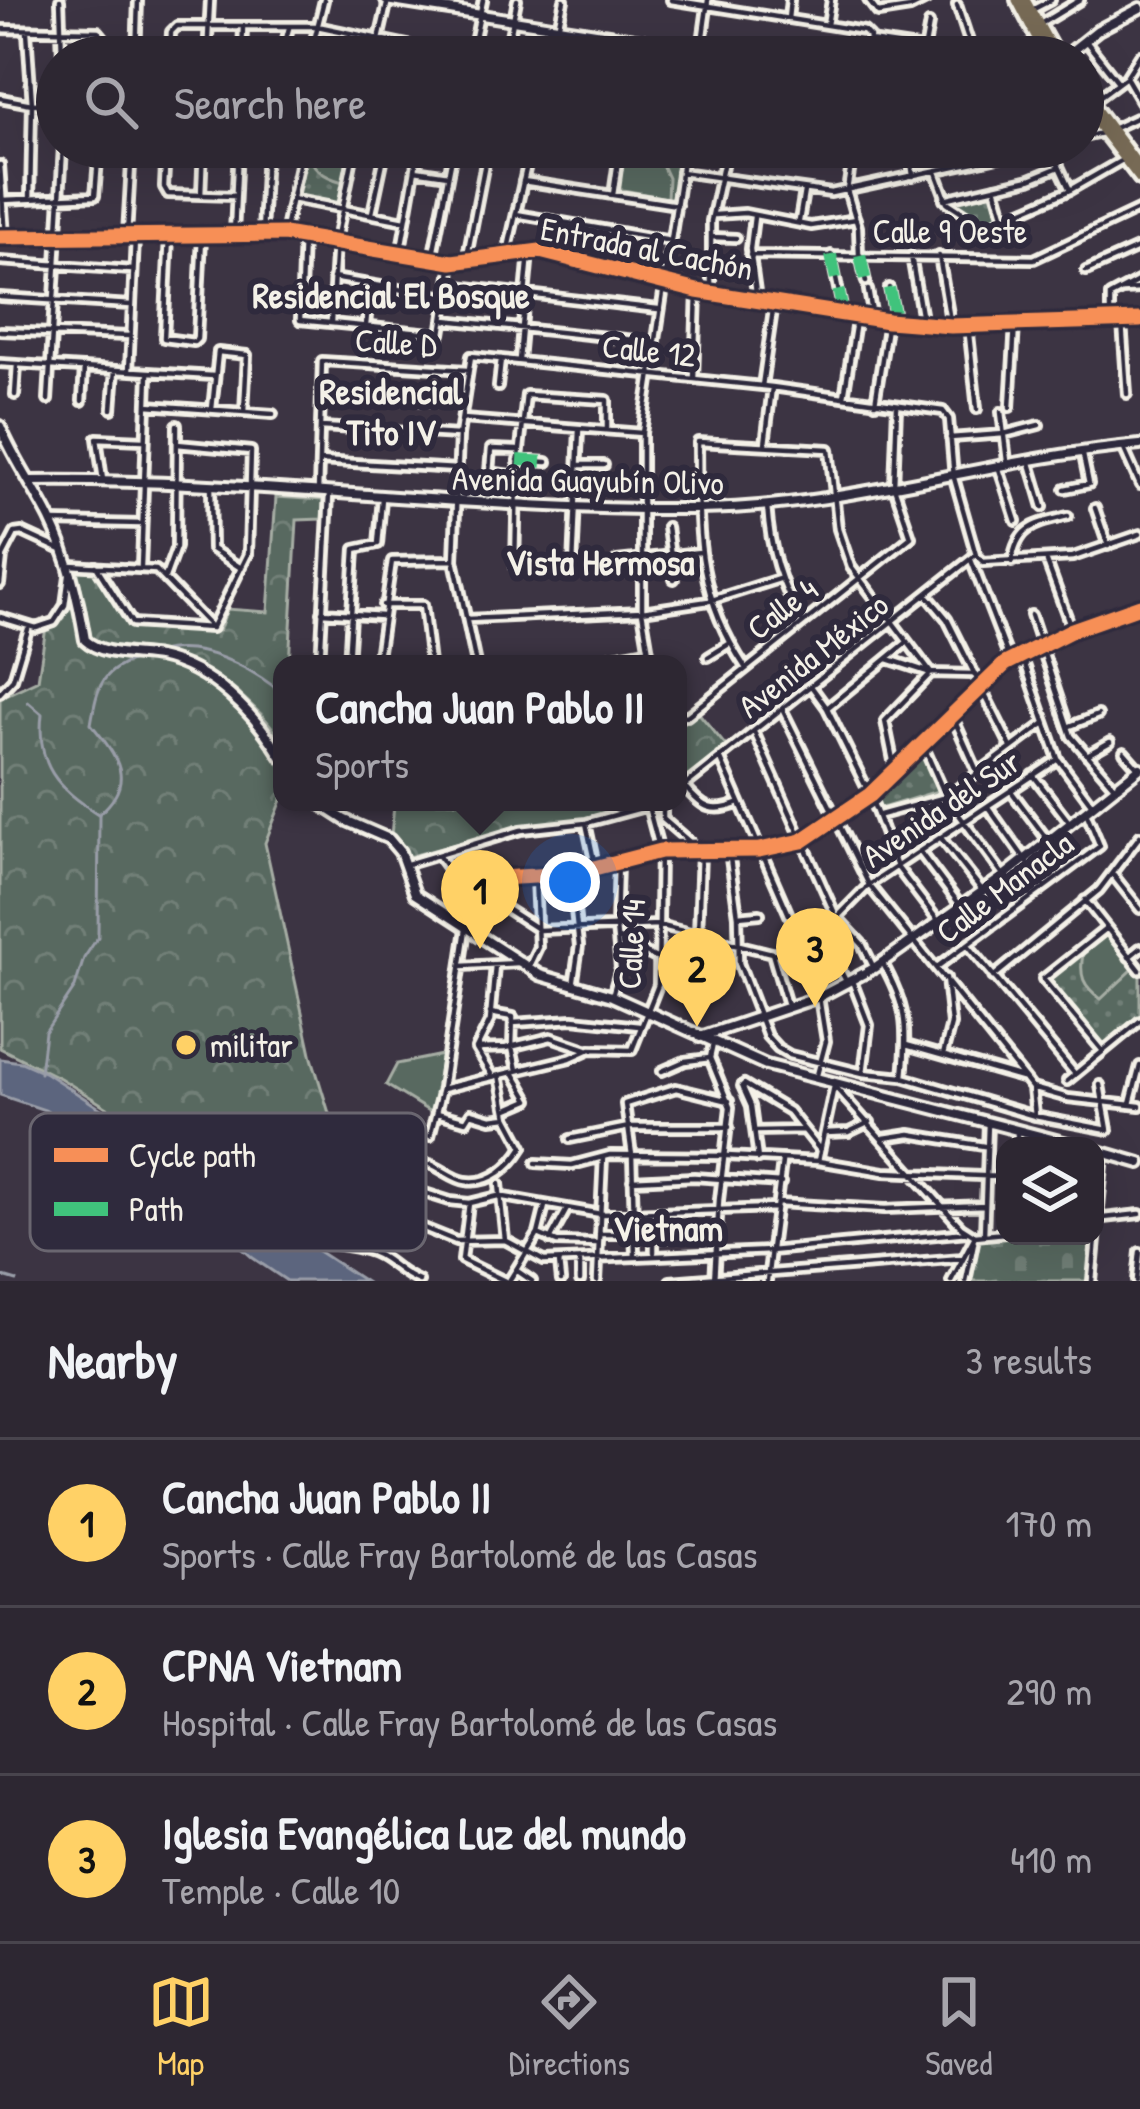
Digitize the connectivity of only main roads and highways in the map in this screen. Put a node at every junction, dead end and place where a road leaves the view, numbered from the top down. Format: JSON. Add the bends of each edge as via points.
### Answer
{"nodes":[{"id":1,"x":387,"y":0,"type":"edge"},
{"id":2,"x":1024,"y":4,"type":"edge"},
{"id":3,"x":1140,"y":8,"type":"edge"},
{"id":4,"x":608,"y":36,"type":"edge"},
{"id":5,"x":1039,"y":36,"type":"edge"},
{"id":6,"x":1040,"y":36,"type":"edge"},
{"id":7,"x":1092,"y":36,"type":"edge"},
{"id":8,"x":1104,"y":127,"type":"edge"},
{"id":9,"x":1132,"y":155,"type":"edge"},
{"id":10,"x":1140,"y":168,"type":"edge"},
{"id":11,"x":1140,"y":179,"type":"edge"},
{"id":12,"x":3,"y":237,"type":"edge"},
{"id":13,"x":1140,"y":320,"type":"edge"},
{"id":14,"x":0,"y":426,"type":"edge"},
{"id":15,"x":1140,"y":445,"type":"edge"},
{"id":16,"x":31,"y":482,"type":"junction"},
{"id":17,"x":273,"y":746,"type":"edge"},
{"id":18,"x":1139,"y":769,"type":"edge"},
{"id":19,"x":331,"y":811,"type":"edge"},
{"id":20,"x":699,"y":1037,"type":"junction"},
{"id":21,"x":1039,"y":1137,"type":"edge"},
{"id":22,"x":1104,"y":1152,"type":"edge"},
{"id":23,"x":1140,"y":1163,"type":"edge"}],
"edges":[{"from":1,"to":4,"type":"main road"},
{"from":2,"to":5,"type":"main road"},
{"from":2,"to":6,"type":"main road"},
{"from":3,"to":7,"type":"main road"},
{"from":8,"to":9,"type":"main road"},
{"from":9,"to":10,"type":"main road"},
{"from":9,"to":11,"type":"main road"},
{"from":12,"to":13,"type":"main road","name":"Entrada al Cachón","via":[[284,234],[452,262],[539,251],[697,291],[923,325]]},
{"from":14,"to":16,"type":"main road"},
{"from":15,"to":16,"type":"main road","name":"Avenida Guayubín Olivo","via":[[833,496],[699,509],[323,495],[142,479]]},
{"from":16,"to":17,"type":"main road","via":[[70,564],[85,640],[166,659],[218,686]]},
{"from":18,"to":20,"type":"main road","via":[[878,965],[819,997]]},
{"from":19,"to":20,"type":"main road","via":[[389,839],[415,894],[518,963]]},
{"from":20,"to":21,"type":"main road","via":[[815,1081]]},
{"from":22,"to":23,"type":"main road"}]}
